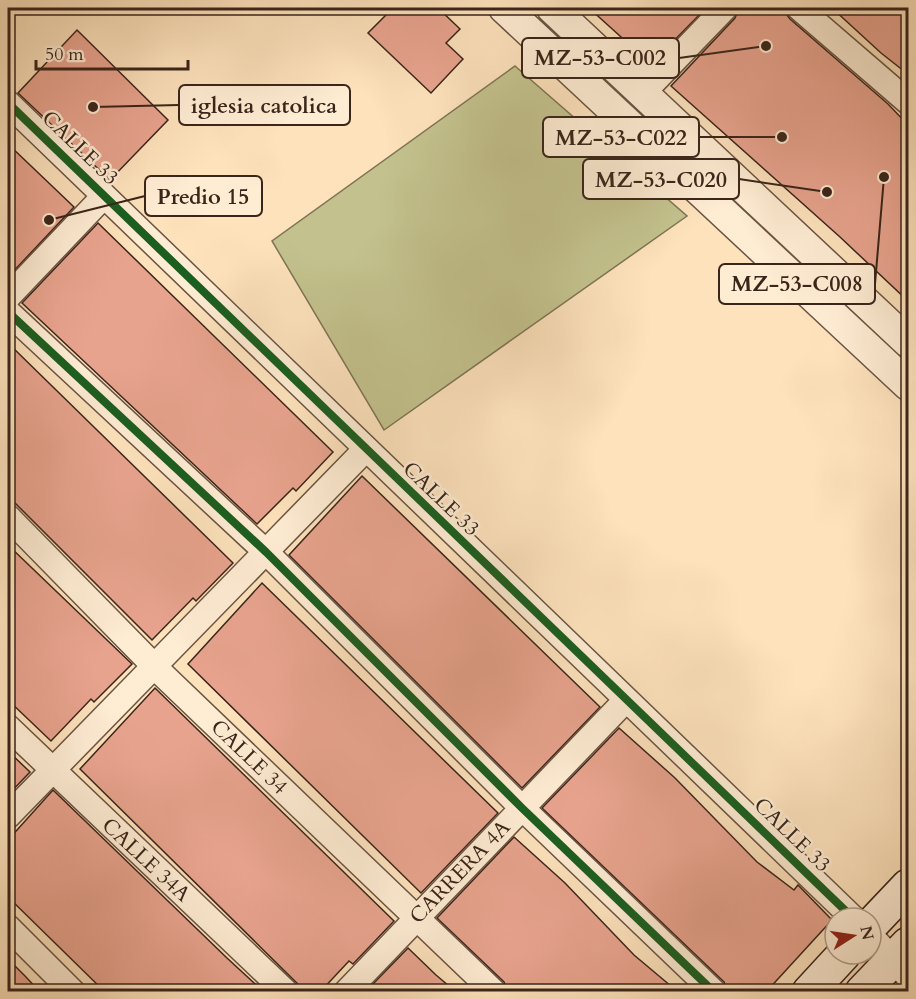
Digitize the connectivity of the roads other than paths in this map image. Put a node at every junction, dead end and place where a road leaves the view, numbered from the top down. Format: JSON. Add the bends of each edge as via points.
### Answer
{"nodes":[{"id":1,"x":504,"y":8,"type":"edge"},
{"id":2,"x":552,"y":8,"type":"edge"},
{"id":3,"x":725,"y":8,"type":"edge"},
{"id":4,"x":799,"y":8,"type":"edge"},
{"id":5,"x":642,"y":94,"type":"junction"},
{"id":6,"x":909,"y":102,"type":"edge"},
{"id":7,"x":8,"y":103,"type":"edge"},
{"id":8,"x":104,"y":196,"type":"junction"},
{"id":9,"x":8,"y":297,"type":"edge"},
{"id":10,"x":8,"y":312,"type":"edge"},
{"id":11,"x":909,"y":342,"type":"edge"},
{"id":12,"x":909,"y":385,"type":"edge"},
{"id":13,"x":366,"y":450,"type":"junction"},
{"id":14,"x":8,"y":517,"type":"edge"},
{"id":15,"x":266,"y":552,"type":"junction"},
{"id":16,"x":155,"y":667,"type":"junction"},
{"id":17,"x":625,"y":701,"type":"junction"},
{"id":18,"x":8,"y":727,"type":"edge"},
{"id":19,"x":51,"y":769,"type":"junction"},
{"id":20,"x":522,"y":808,"type":"junction"},
{"id":21,"x":8,"y":816,"type":"edge"},
{"id":22,"x":909,"y":886,"type":"edge"},
{"id":23,"x":840,"y":906,"type":"edge"},
{"id":24,"x":883,"y":913,"type":"edge"},
{"id":25,"x":417,"y":917,"type":"junction"},
{"id":26,"x":8,"y":927,"type":"edge"},
{"id":27,"x":883,"y":945,"type":"edge"},
{"id":28,"x":904,"y":960,"type":"edge"},
{"id":29,"x":833,"y":966,"type":"edge"},
{"id":30,"x":74,"y":992,"type":"edge"},
{"id":31,"x":286,"y":992,"type":"edge"},
{"id":32,"x":346,"y":992,"type":"edge"},
{"id":33,"x":494,"y":992,"type":"edge"},
{"id":34,"x":714,"y":992,"type":"edge"},
{"id":35,"x":809,"y":992,"type":"edge"},
{"id":36,"x":862,"y":992,"type":"edge"}],
"edges":[{"from":1,"to":12,"type":"street"},
{"from":2,"to":5,"type":"street"},
{"from":3,"to":5,"type":"street"},
{"from":4,"to":6,"type":"street"},
{"from":5,"to":11,"type":"street"},
{"from":7,"to":8,"type":"street","name":"CALLE 33"},
{"from":8,"to":9,"type":"street"},
{"from":8,"to":13,"type":"street","name":"CALLE 33"},
{"from":10,"to":15,"type":"street"},
{"from":13,"to":15,"type":"street"},
{"from":13,"to":17,"type":"street","name":"CALLE 33"},
{"from":14,"to":16,"type":"street","name":"CALLE 34"},
{"from":15,"to":16,"type":"street"},
{"from":15,"to":20,"type":"street"},
{"from":16,"to":19,"type":"street"},
{"from":16,"to":25,"type":"street","name":"CALLE 34"},
{"from":17,"to":20,"type":"street","name":"CARRERA 4A"},
{"from":17,"to":23,"type":"street","name":"CALLE 33"},
{"from":18,"to":19,"type":"street","name":"CALLE 34A"},
{"from":19,"to":21,"type":"street"},
{"from":19,"to":31,"type":"street","name":"CALLE 34A"},
{"from":20,"to":25,"type":"street","name":"CARRERA 4A"},
{"from":20,"to":34,"type":"street"},
{"from":22,"to":24,"type":"main road"},
{"from":25,"to":32,"type":"street","name":"CARRERA 4A"},
{"from":25,"to":33,"type":"street","name":"CALLE 34"},
{"from":26,"to":30,"type":"street"},
{"from":27,"to":28,"type":"street"},
{"from":28,"to":36,"type":"main road"},
{"from":29,"to":35,"type":"main road"}]}
